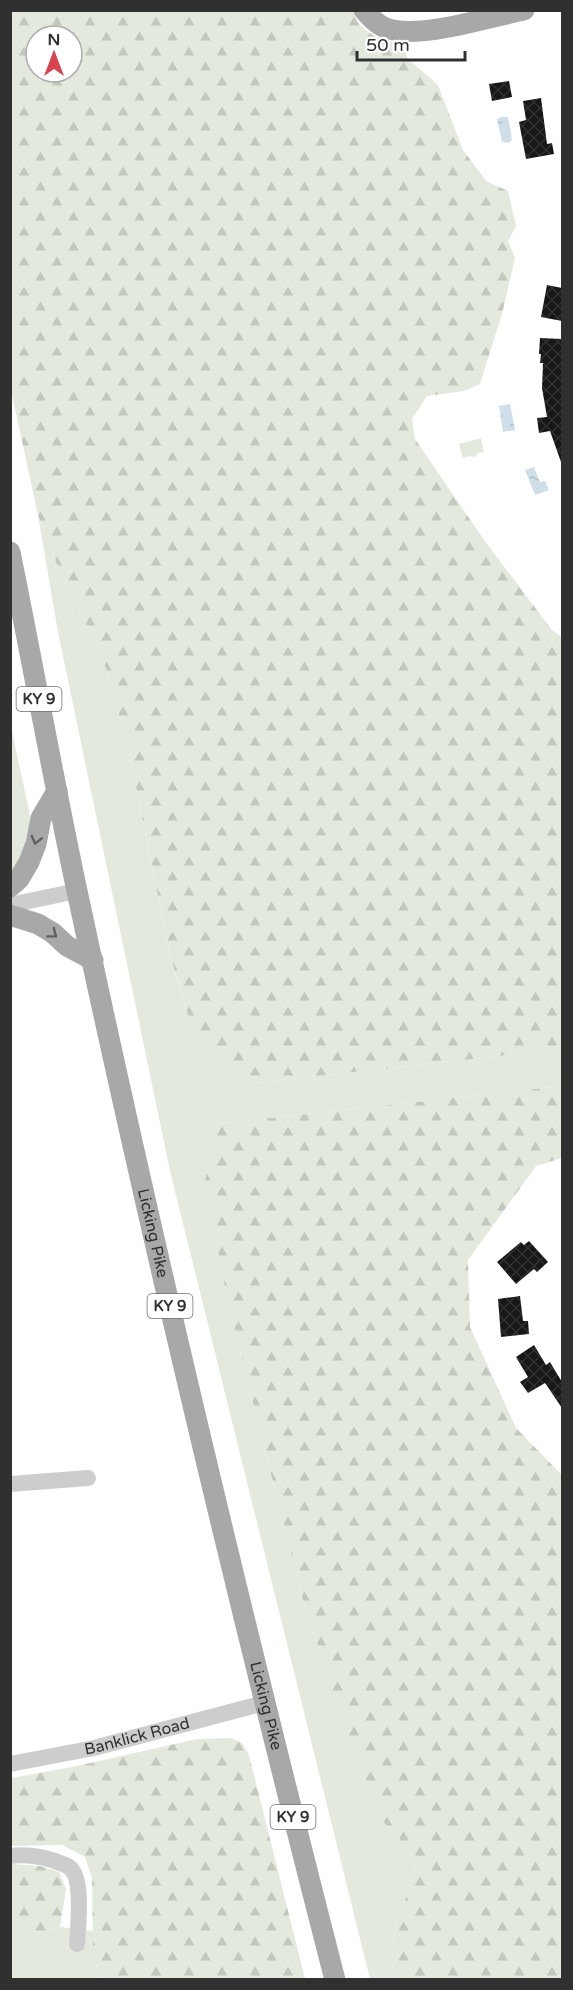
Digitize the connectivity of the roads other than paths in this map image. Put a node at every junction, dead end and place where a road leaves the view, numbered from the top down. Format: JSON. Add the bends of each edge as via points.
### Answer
{"nodes":[{"id":1,"x":364,"y":10,"type":"edge"},
{"id":2,"x":524,"y":10,"type":"edge"},
{"id":3,"x":10,"y":552,"type":"edge"},
{"id":4,"x":57,"y":791,"type":"junction"},
{"id":5,"x":10,"y":887,"type":"edge"},
{"id":6,"x":77,"y":891,"type":"junction"},
{"id":7,"x":10,"y":905,"type":"edge"},
{"id":8,"x":10,"y":915,"type":"edge"},
{"id":9,"x":93,"y":960,"type":"junction"},
{"id":10,"x":88,"y":1478,"type":"dead end"},
{"id":11,"x":10,"y":1484,"type":"edge"},
{"id":12,"x":264,"y":1703,"type":"junction"},
{"id":13,"x":10,"y":1764,"type":"edge"},
{"id":14,"x":10,"y":1856,"type":"edge"},
{"id":15,"x":77,"y":1944,"type":"dead end"},
{"id":16,"x":335,"y":1980,"type":"edge"}],
"edges":[{"from":1,"to":2,"type":"main road","via":[[386,28],[416,32]]},
{"from":3,"to":4,"type":"main road","name":"Licking Pike","number":"KY 9"},
{"from":4,"to":5,"type":"main road","one_way":true,"via":[[41,818],[29,862]]},
{"from":4,"to":6,"type":"main road","name":"Licking Pike","number":"KY 9"},
{"from":6,"to":7,"type":"street"},
{"from":6,"to":9,"type":"main road","name":"Licking Pike","number":"KY 9"},
{"from":8,"to":9,"type":"main road","one_way":true,"via":[[38,924]]},
{"from":9,"to":12,"type":"main road","name":"Licking Pike","number":"KY 9"},
{"from":10,"to":11,"type":"street"},
{"from":12,"to":13,"type":"street","name":"Banklick Road","via":[[94,1748]]},
{"from":12,"to":16,"type":"main road","name":"Licking Pike","number":"KY 9"},
{"from":14,"to":15,"type":"street","via":[[48,1858],[70,1868],[77,1877]]}]}
